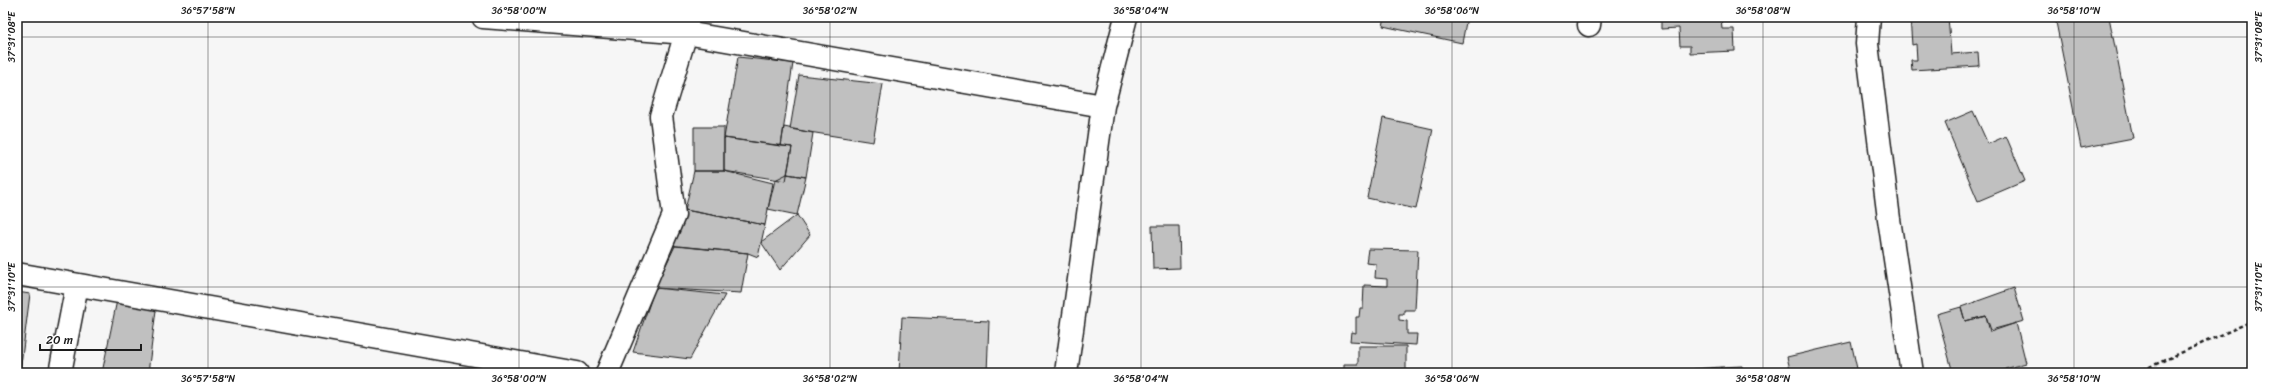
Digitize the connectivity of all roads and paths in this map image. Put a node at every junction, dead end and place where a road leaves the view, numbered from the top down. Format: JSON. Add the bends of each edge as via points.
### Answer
{"nodes":[{"id":1,"x":483,"y":17,"type":"edge"},
{"id":2,"x":1126,"y":17,"type":"edge"},
{"id":3,"x":1869,"y":17,"type":"edge"},
{"id":4,"x":687,"y":25,"type":"edge"},
{"id":5,"x":1103,"y":106,"type":"junction"},
{"id":6,"x":17,"y":274,"type":"edge"},
{"id":7,"x":77,"y":285,"type":"junction"},
{"id":8,"x":2252,"y":321,"type":"edge"},
{"id":9,"x":60,"y":373,"type":"edge"},
{"id":10,"x":577,"y":373,"type":"edge"},
{"id":11,"x":607,"y":373,"type":"edge"},
{"id":12,"x":1066,"y":373,"type":"edge"},
{"id":13,"x":1912,"y":373,"type":"edge"},
{"id":14,"x":2136,"y":373,"type":"edge"}],
"edges":[{"from":1,"to":4,"type":"street"},
{"from":2,"to":5,"type":"street"},
{"from":3,"to":13,"type":"street","via":[[1868,52]]},
{"from":4,"to":5,"type":"street"},
{"from":4,"to":11,"type":"street","via":[[661,116],[674,215]]},
{"from":5,"to":12,"type":"street"},
{"from":6,"to":7,"type":"street"},
{"from":7,"to":9,"type":"street"},
{"from":7,"to":10,"type":"street"},
{"from":8,"to":14,"type":"path"}]}
